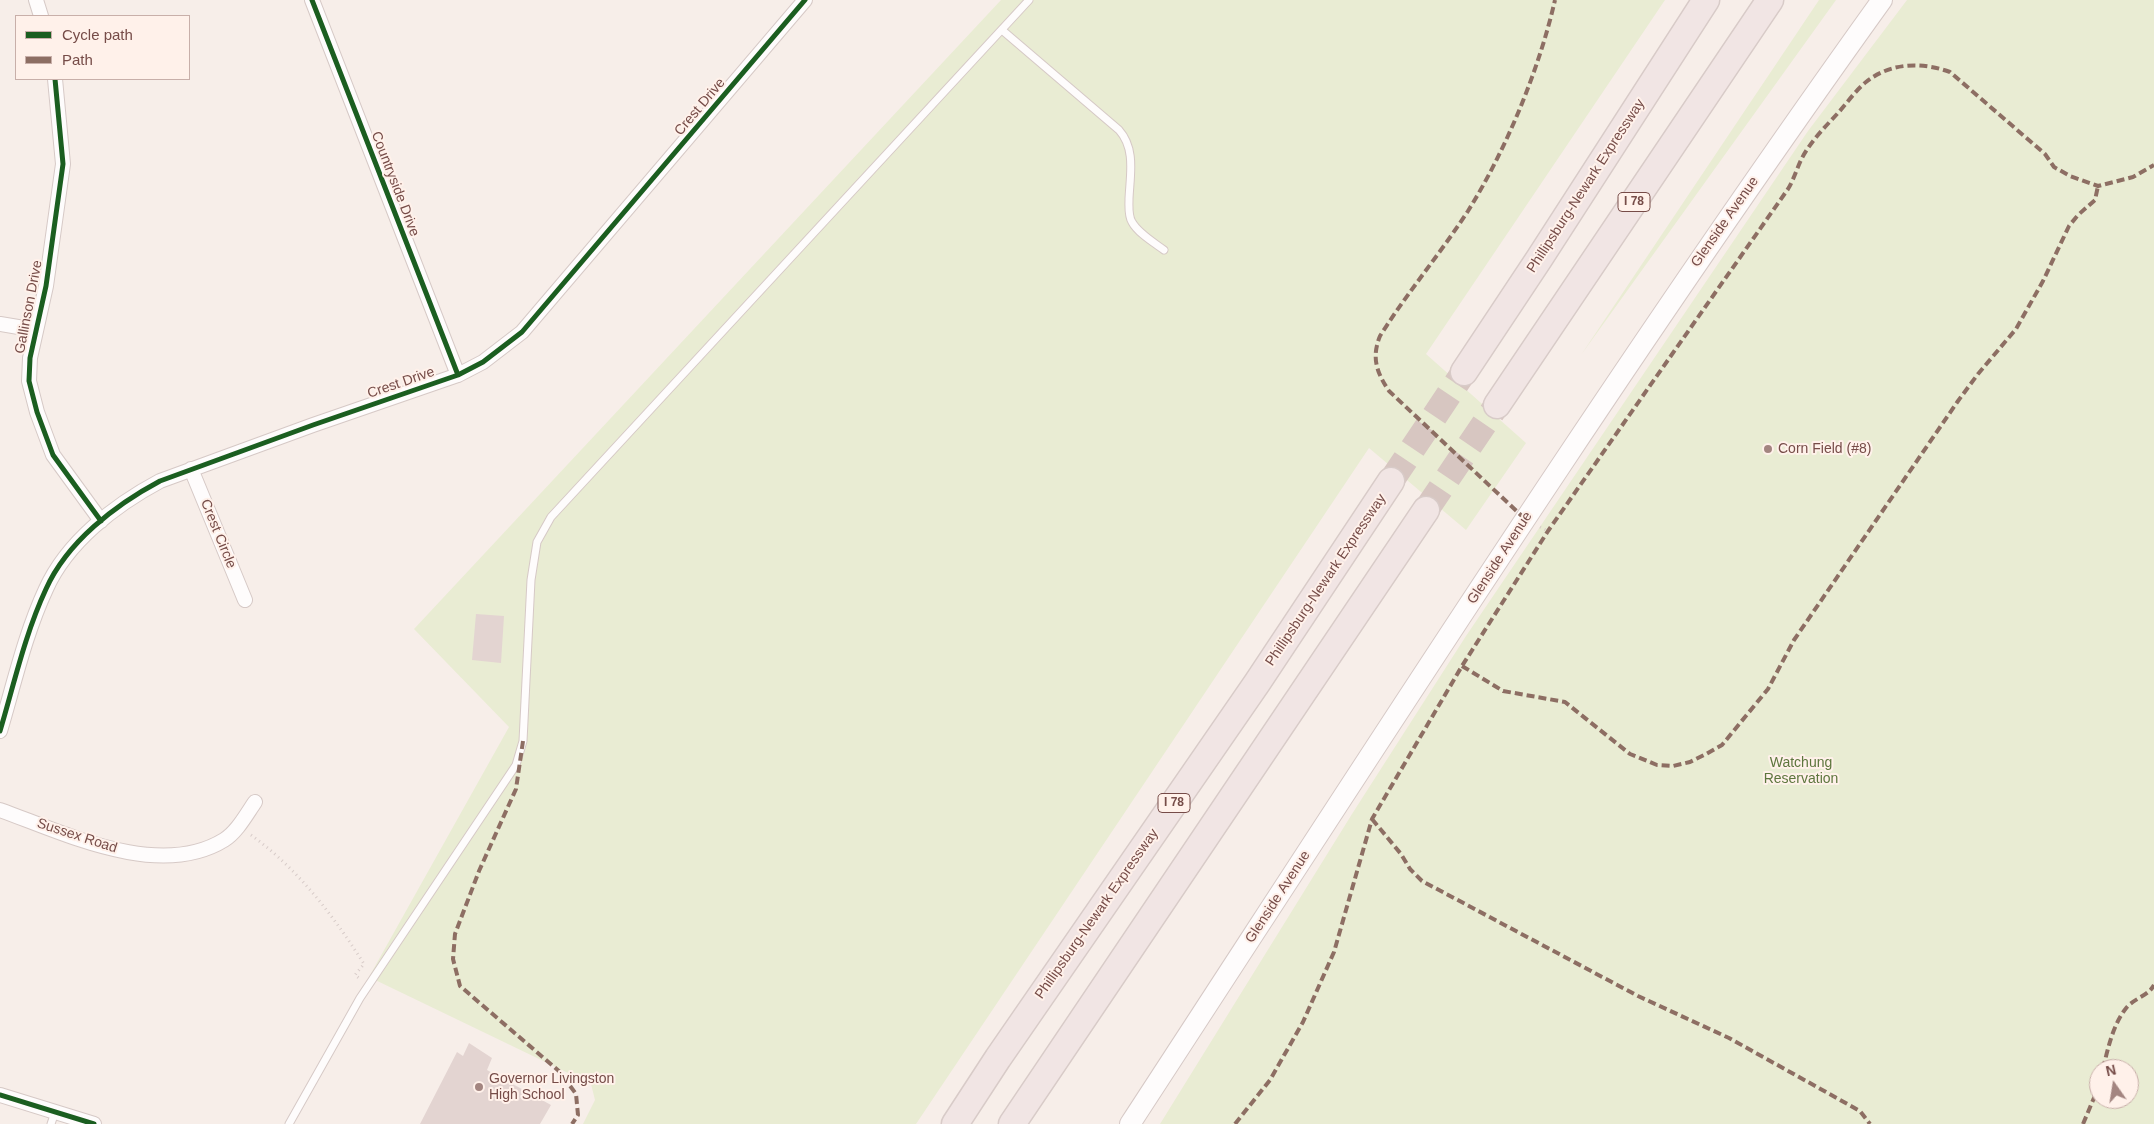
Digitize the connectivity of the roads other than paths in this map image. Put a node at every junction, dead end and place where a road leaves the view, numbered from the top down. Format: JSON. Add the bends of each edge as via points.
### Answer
{"nodes":[{"id":1,"x":36,"y":0,"type":"edge"},
{"id":2,"x":312,"y":0,"type":"edge"},
{"id":3,"x":805,"y":0,"type":"edge"},
{"id":4,"x":1029,"y":0,"type":"edge"},
{"id":5,"x":1706,"y":0,"type":"edge"},
{"id":6,"x":1770,"y":0,"type":"edge"},
{"id":7,"x":1882,"y":0,"type":"edge"},
{"id":8,"x":41,"y":15,"type":"edge"},
{"id":9,"x":1002,"y":30,"type":"junction"},
{"id":10,"x":55,"y":80,"type":"edge"},
{"id":11,"x":1164,"y":250,"type":"dead end"},
{"id":12,"x":0,"y":324,"type":"edge"},
{"id":13,"x":36,"y":330,"type":"junction"},
{"id":14,"x":1464,"y":372,"type":"tunnel mouth"},
{"id":15,"x":458,"y":375,"type":"junction"},
{"id":16,"x":1497,"y":405,"type":"tunnel mouth"},
{"id":17,"x":191,"y":469,"type":"junction"},
{"id":18,"x":1391,"y":481,"type":"tunnel mouth"},
{"id":19,"x":1426,"y":510,"type":"tunnel mouth"},
{"id":20,"x":101,"y":521,"type":"junction"},
{"id":21,"x":245,"y":600,"type":"dead end"},
{"id":22,"x":0,"y":731,"type":"edge"},
{"id":23,"x":255,"y":802,"type":"dead end"},
{"id":24,"x":0,"y":810,"type":"edge"},
{"id":25,"x":0,"y":1095,"type":"edge"},
{"id":26,"x":53,"y":1118,"type":"edge"},
{"id":27,"x":94,"y":1124,"type":"edge"},
{"id":28,"x":288,"y":1124,"type":"edge"},
{"id":29,"x":955,"y":1124,"type":"edge"},
{"id":30,"x":1012,"y":1124,"type":"edge"},
{"id":31,"x":1130,"y":1124,"type":"edge"}],
"edges":[{"from":1,"to":8,"type":"street"},
{"from":2,"to":15,"type":"street","name":"Countryside Drive"},
{"from":3,"to":15,"type":"street","name":"Crest Drive","via":[[522,332],[482,362]]},
{"from":4,"to":9,"type":"lane"},
{"from":5,"to":14,"type":"highway","name":"Phillipsburg-Newark Expressway"},
{"from":6,"to":16,"type":"highway","number":"I 78"},
{"from":7,"to":31,"type":"main road","name":"Glenside Avenue","via":[[1693,268],[1525,519]]},
{"from":9,"to":11,"type":"lane","via":[[1128,139],[1131,150],[1131,220],[1136,228]]},
{"from":9,"to":28,"type":"lane","via":[[551,517],[537,542],[531,580],[523,741],[516,765],[360,998]]},
{"from":10,"to":13,"type":"street","name":"Gallinson Drive","via":[[63,164],[46,286]]},
{"from":12,"to":13,"type":"street"},
{"from":13,"to":20,"type":"street","name":"Gallinson Drive","via":[[30,358],[30,380],[37,412],[53,455]]},
{"from":15,"to":17,"type":"street","name":"Crest Drive"},
{"from":17,"to":20,"type":"street","name":"Crest Drive","via":[[137,493]]},
{"from":17,"to":21,"type":"street","name":"Crest Circle"},
{"from":18,"to":29,"type":"highway","name":"Phillipsburg-Newark Expressway","number":"I 78"},
{"from":19,"to":30,"type":"highway"},
{"from":20,"to":22,"type":"street","name":"Crest Drive","via":[[66,556],[46,588]]},
{"from":23,"to":24,"type":"street","name":"Sussex Road","via":[[224,840],[185,855],[111,849]]},
{"from":25,"to":26,"type":"street"},
{"from":26,"to":27,"type":"street"}]}
